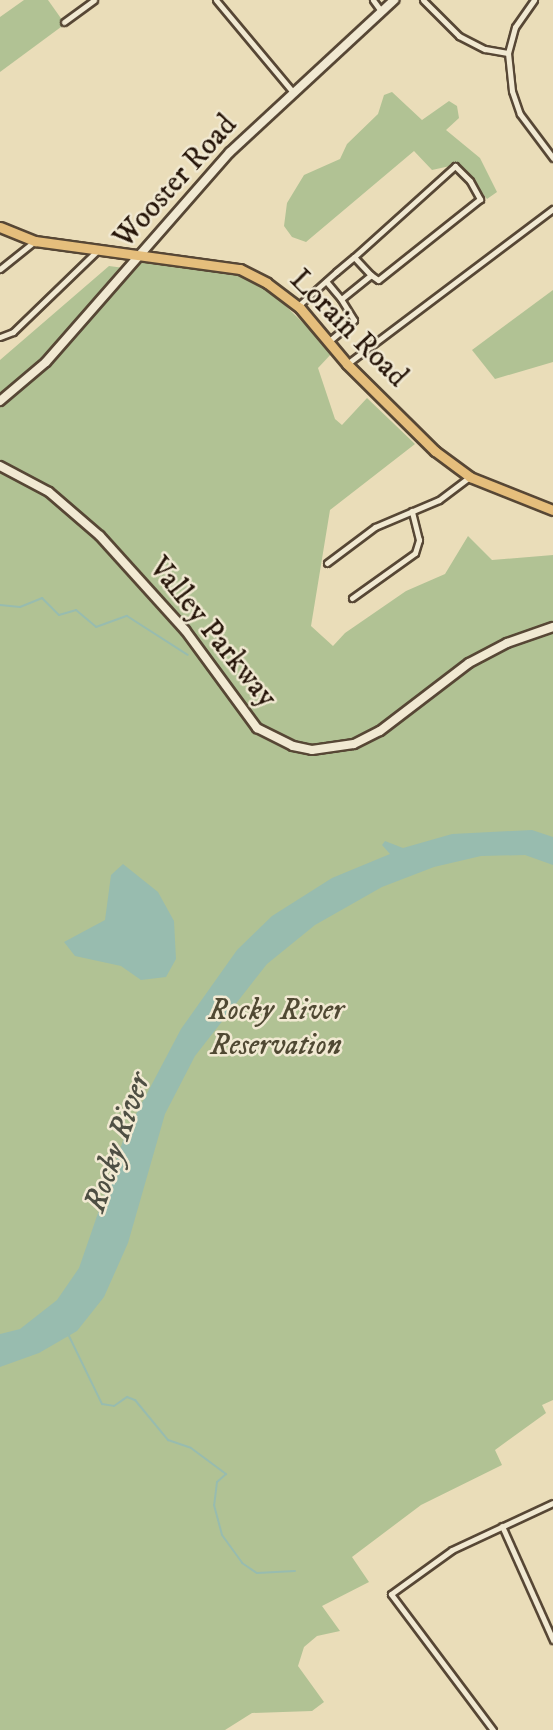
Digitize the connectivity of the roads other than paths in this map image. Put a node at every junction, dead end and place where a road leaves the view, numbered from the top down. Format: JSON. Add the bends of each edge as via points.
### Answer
{"nodes":[{"id":1,"x":94,"y":0,"type":"edge"},
{"id":2,"x":216,"y":0,"type":"edge"},
{"id":3,"x":373,"y":0,"type":"edge"},
{"id":4,"x":394,"y":0,"type":"edge"},
{"id":5,"x":423,"y":0,"type":"edge"},
{"id":6,"x":534,"y":0,"type":"edge"},
{"id":7,"x":381,"y":11,"type":"junction"},
{"id":8,"x":64,"y":22,"type":"dead end"},
{"id":9,"x":508,"y":53,"type":"junction"},
{"id":10,"x":292,"y":91,"type":"junction"},
{"id":11,"x":553,"y":158,"type":"edge"},
{"id":12,"x":553,"y":209,"type":"edge"},
{"id":13,"x":0,"y":227,"type":"edge"},
{"id":14,"x":35,"y":241,"type":"junction"},
{"id":15,"x":99,"y":249,"type":"junction"},
{"id":16,"x":145,"y":254,"type":"junction"},
{"id":17,"x":354,"y":257,"type":"junction"},
{"id":18,"x":0,"y":269,"type":"edge"},
{"id":19,"x":371,"y":275,"type":"junction"},
{"id":20,"x":326,"y":281,"type":"junction"},
{"id":21,"x":341,"y":299,"type":"junction"},
{"id":22,"x":298,"y":306,"type":"junction"},
{"id":23,"x":0,"y":337,"type":"edge"},
{"id":24,"x":328,"y":342,"type":"junction"},
{"id":25,"x":347,"y":364,"type":"junction"},
{"id":26,"x":0,"y":401,"type":"edge"},
{"id":27,"x":0,"y":466,"type":"edge"},
{"id":28,"x":470,"y":477,"type":"junction"},
{"id":29,"x":553,"y":510,"type":"edge"},
{"id":30,"x":412,"y":511,"type":"junction"},
{"id":31,"x":327,"y":564,"type":"dead end"},
{"id":32,"x":352,"y":598,"type":"dead end"},
{"id":33,"x":553,"y":627,"type":"edge"},
{"id":34,"x":553,"y":1503,"type":"edge"},
{"id":35,"x":502,"y":1527,"type":"junction"},
{"id":36,"x":553,"y":1614,"type":"edge"},
{"id":37,"x":544,"y":1618,"type":"junction"},
{"id":38,"x":553,"y":1640,"type":"edge"},
{"id":39,"x":493,"y":1730,"type":"edge"}],
"edges":[{"from":1,"to":8,"type":"street"},
{"from":2,"to":10,"type":"street"},
{"from":3,"to":7,"type":"street"},
{"from":4,"to":7,"type":"street","name":"Wooster Road"},
{"from":5,"to":9,"type":"street","via":[[460,36],[485,49]]},
{"from":6,"to":9,"type":"street","via":[[515,27]]},
{"from":7,"to":10,"type":"street","name":"Wooster Road"},
{"from":9,"to":11,"type":"street","via":[[520,114]]},
{"from":10,"to":16,"type":"street","name":"Wooster Road","via":[[230,152]]},
{"from":12,"to":25,"type":"street"},
{"from":13,"to":14,"type":"main road","name":"Lorain Road"},
{"from":14,"to":15,"type":"main road","name":"Lorain Road"},
{"from":14,"to":18,"type":"street"},
{"from":15,"to":16,"type":"main road","name":"Lorain Road"},
{"from":15,"to":23,"type":"street","via":[[13,332]]},
{"from":16,"to":22,"type":"main road","name":"Lorain Road","via":[[240,270]]},
{"from":16,"to":26,"type":"street","name":"Wooster Road","via":[[46,362]]},
{"from":17,"to":19,"type":"street"},
{"from":17,"to":19,"type":"street","via":[[455,166],[470,181],[480,199],[378,280]]},
{"from":17,"to":20,"type":"street"},
{"from":19,"to":21,"type":"street"},
{"from":20,"to":21,"type":"street"},
{"from":20,"to":22,"type":"street"},
{"from":21,"to":24,"type":"street","via":[[354,320]]},
{"from":22,"to":24,"type":"main road","name":"Lorain Road"},
{"from":24,"to":25,"type":"main road","name":"Lorain Road"},
{"from":25,"to":28,"type":"main road","name":"Lorain Road","via":[[435,451]]},
{"from":27,"to":33,"type":"street","name":"Valley Parkway","via":[[49,492],[92,528],[155,595],[257,728],[293,746],[312,750],[354,744],[380,731],[469,663],[518,638]]},
{"from":28,"to":29,"type":"main road","name":"Lorain Road"},
{"from":28,"to":30,"type":"street","via":[[439,500]]},
{"from":30,"to":31,"type":"street","via":[[375,527]]},
{"from":30,"to":32,"type":"street","via":[[419,540],[415,553]]},
{"from":34,"to":35,"type":"street"},
{"from":35,"to":37,"type":"street"},
{"from":35,"to":39,"type":"street","via":[[452,1550],[391,1594]]},
{"from":36,"to":37,"type":"street"},
{"from":37,"to":38,"type":"street"}]}
